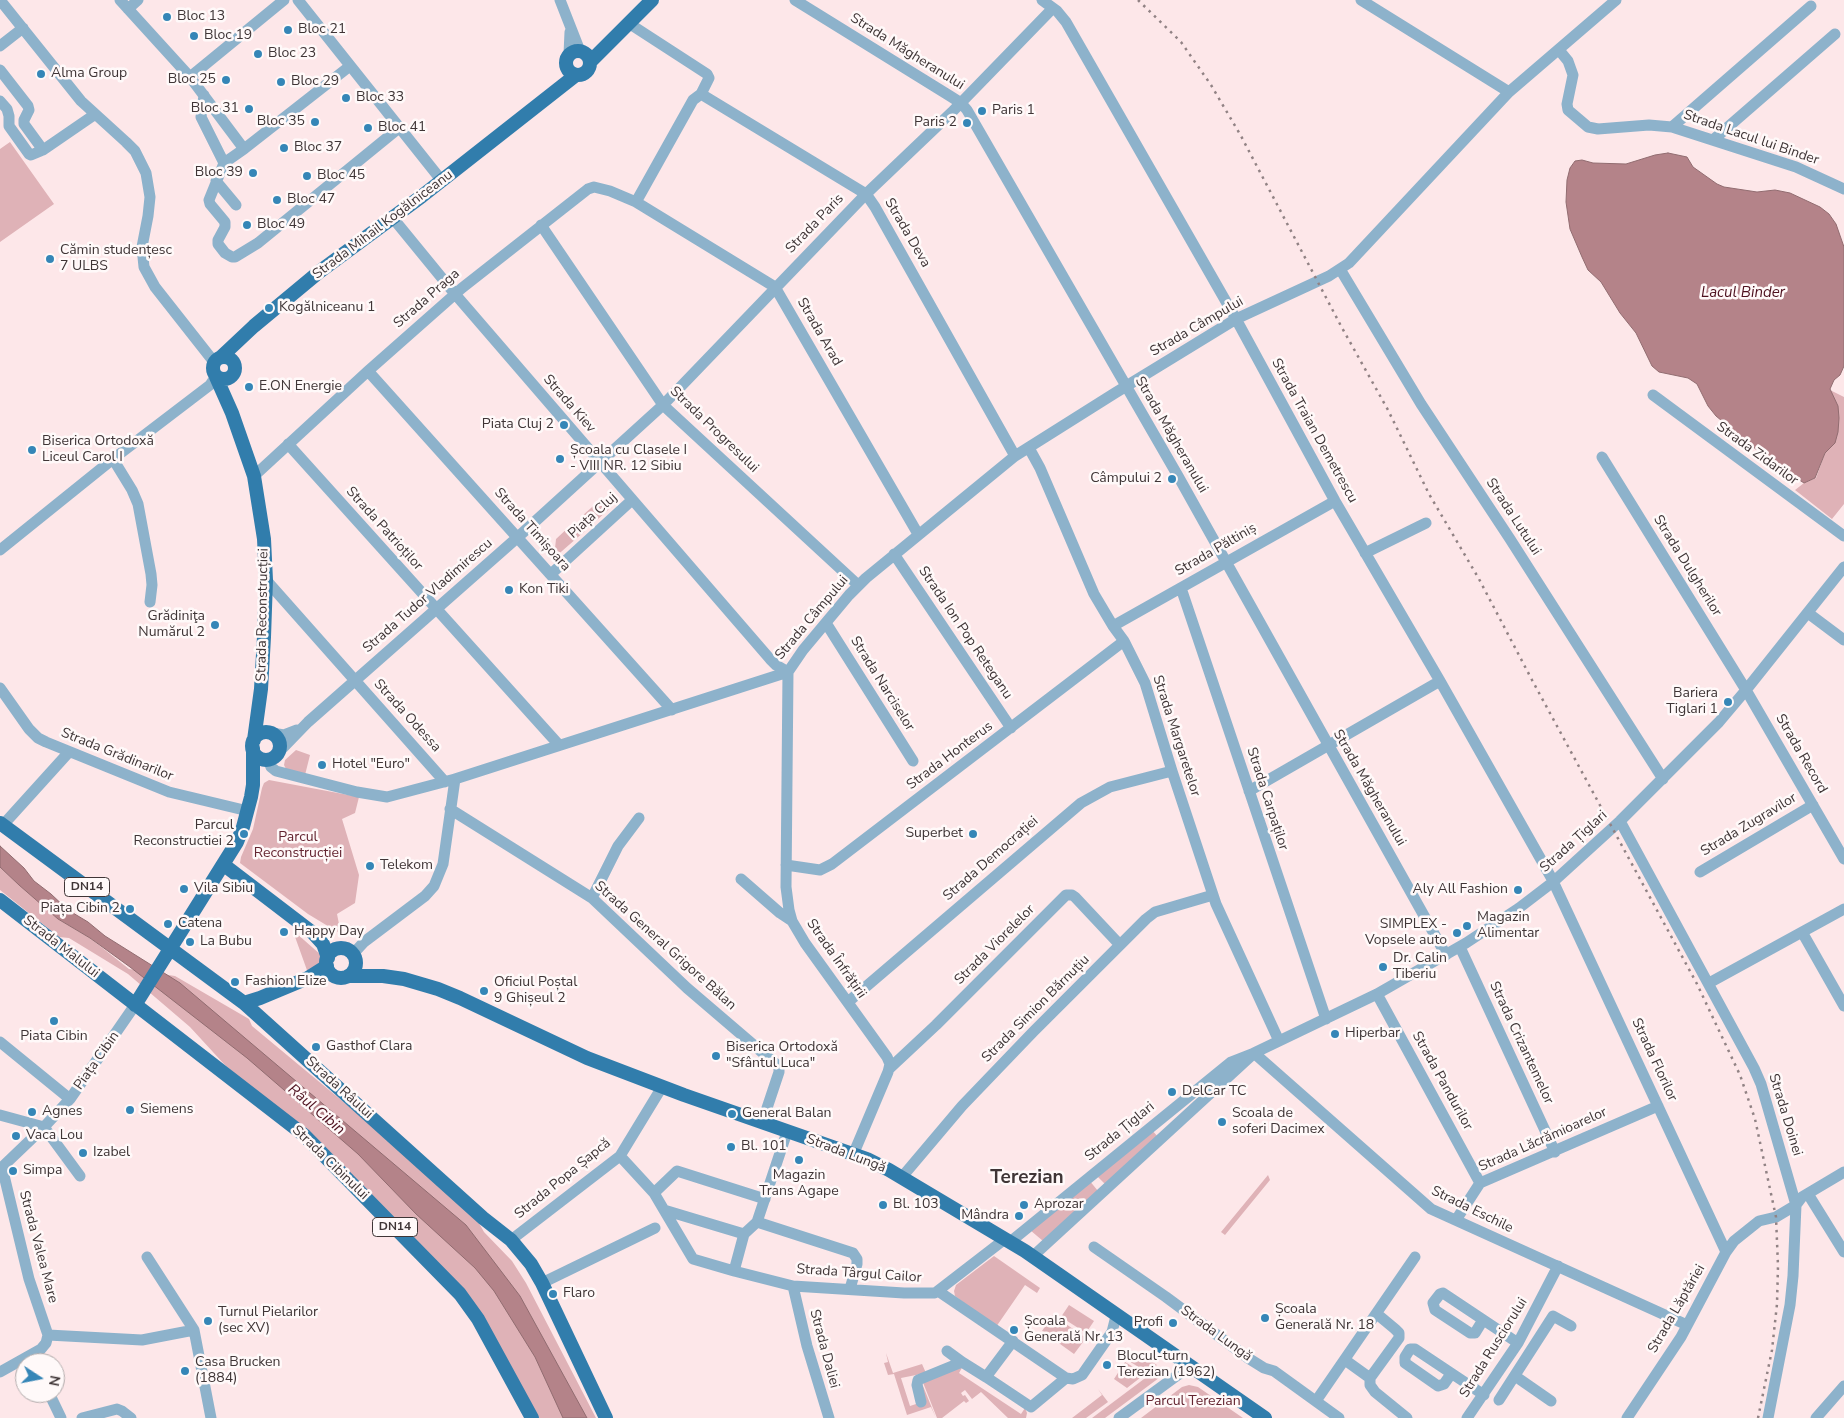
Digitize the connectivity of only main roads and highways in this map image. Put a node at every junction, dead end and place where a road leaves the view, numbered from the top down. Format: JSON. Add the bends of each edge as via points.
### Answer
{"nodes":[{"id":1,"x":652,"y":0,"type":"edge"},
{"id":2,"x":245,"y":334,"type":"junction"},
{"id":3,"x":218,"y":360,"type":"junction"},
{"id":4,"x":235,"y":369,"type":"junction"},
{"id":5,"x":216,"y":377,"type":"junction"},
{"id":6,"x":232,"y":413,"type":"junction"},
{"id":7,"x":259,"y":702,"type":"junction"},
{"id":8,"x":269,"y":732,"type":"junction"},
{"id":9,"x":254,"y":744,"type":"junction"},
{"id":10,"x":271,"y":757,"type":"junction"},
{"id":11,"x":253,"y":785,"type":"junction"},
{"id":12,"x":1,"y":824,"type":"edge"},
{"id":13,"x":224,"y":865,"type":"junction"},
{"id":14,"x":0,"y":901,"type":"edge"},
{"id":15,"x":169,"y":953,"type":"junction"},
{"id":16,"x":354,"y":957,"type":"junction"},
{"id":17,"x":327,"y":962,"type":"junction"},
{"id":18,"x":383,"y":976,"type":"junction"},
{"id":19,"x":344,"y":977,"type":"junction"},
{"id":20,"x":308,"y":978,"type":"junction"},
{"id":21,"x":122,"y":994,"type":"joint"},
{"id":22,"x":138,"y":1001,"type":"junction"},
{"id":23,"x":244,"y":1003,"type":"junction"},
{"id":24,"x":532,"y":1418,"type":"edge"},
{"id":25,"x":606,"y":1418,"type":"edge"},
{"id":26,"x":1265,"y":1418,"type":"edge"}],
"edges":[{"from":1,"to":2,"type":"main road","name":"Strada Mihail Kogălniceanu","via":[[605,46],[578,60],[550,96],[319,272]]},
{"from":2,"to":3,"type":"main road","name":"Strada Mihail Kogălniceanu"},
{"from":2,"to":4,"type":"main road"},
{"from":3,"to":4,"type":"main road","via":[[224,357],[232,360]]},
{"from":3,"to":5,"type":"main road","via":[[213,369]]},
{"from":4,"to":5,"type":"main road","via":[[228,379]]},
{"from":4,"to":6,"type":"main road"},
{"from":5,"to":6,"type":"main road","name":"Strada Reconstrucției"},
{"from":6,"to":7,"type":"main road","name":"Strada Reconstrucției","via":[[254,476],[264,539],[266,580]]},
{"from":7,"to":8,"type":"main road"},
{"from":7,"to":9,"type":"main road","name":"Strada Reconstrucției"},
{"from":8,"to":9,"type":"main road","via":[[259,734]]},
{"from":8,"to":10,"type":"main road","via":[[279,740],[280,747]]},
{"from":9,"to":10,"type":"main road","via":[[257,756]]},
{"from":9,"to":11,"type":"main road","name":"Strada Reconstrucției"},
{"from":10,"to":11,"type":"main road"},
{"from":11,"to":13,"type":"main road","name":"Strada Reconstrucției","via":[[237,842]]},
{"from":12,"to":15,"type":"main road","name":"Strada Râului","number":"DN14"},
{"from":13,"to":15,"type":"main road","name":"Strada Reconstrucției"},
{"from":13,"to":17,"type":"main road","via":[[313,934],[323,944]]},
{"from":14,"to":21,"type":"main road","name":"Strada Malului","number":"DN14"},
{"from":15,"to":22,"type":"main road","name":"Piața Cibin"},
{"from":15,"to":23,"type":"main road","name":"Strada Râului","number":"DN14"},
{"from":16,"to":17,"type":"main road","via":[[347,950],[339,949],[332,952]]},
{"from":16,"to":18,"type":"main road","name":"Strada Lungă"},
{"from":16,"to":19,"type":"main road","via":[[354,971]]},
{"from":17,"to":19,"type":"main road","via":[[331,975]]},
{"from":17,"to":20,"type":"main road","name":"Strada Lungă"},
{"from":18,"to":19,"type":"main road","name":"Strada Lungă"},
{"from":18,"to":26,"type":"main road","name":"Strada Lungă","via":[[404,979],[460,998],[587,1058],[878,1164],[902,1176],[1007,1240]]},
{"from":19,"to":20,"type":"main road","name":"Strada Lungă"},
{"from":20,"to":23,"type":"main road","name":"Strada Lungă"},
{"from":21,"to":22,"type":"main road","name":"Strada Cibinului","number":"DN14"},
{"from":22,"to":24,"type":"main road","name":"Strada Cibinului","number":"DN14","via":[[304,1135],[460,1294],[478,1320]]},
{"from":23,"to":25,"type":"main road","name":"Strada Râului","number":"DN14","via":[[482,1218],[511,1240],[542,1283]]}]}
